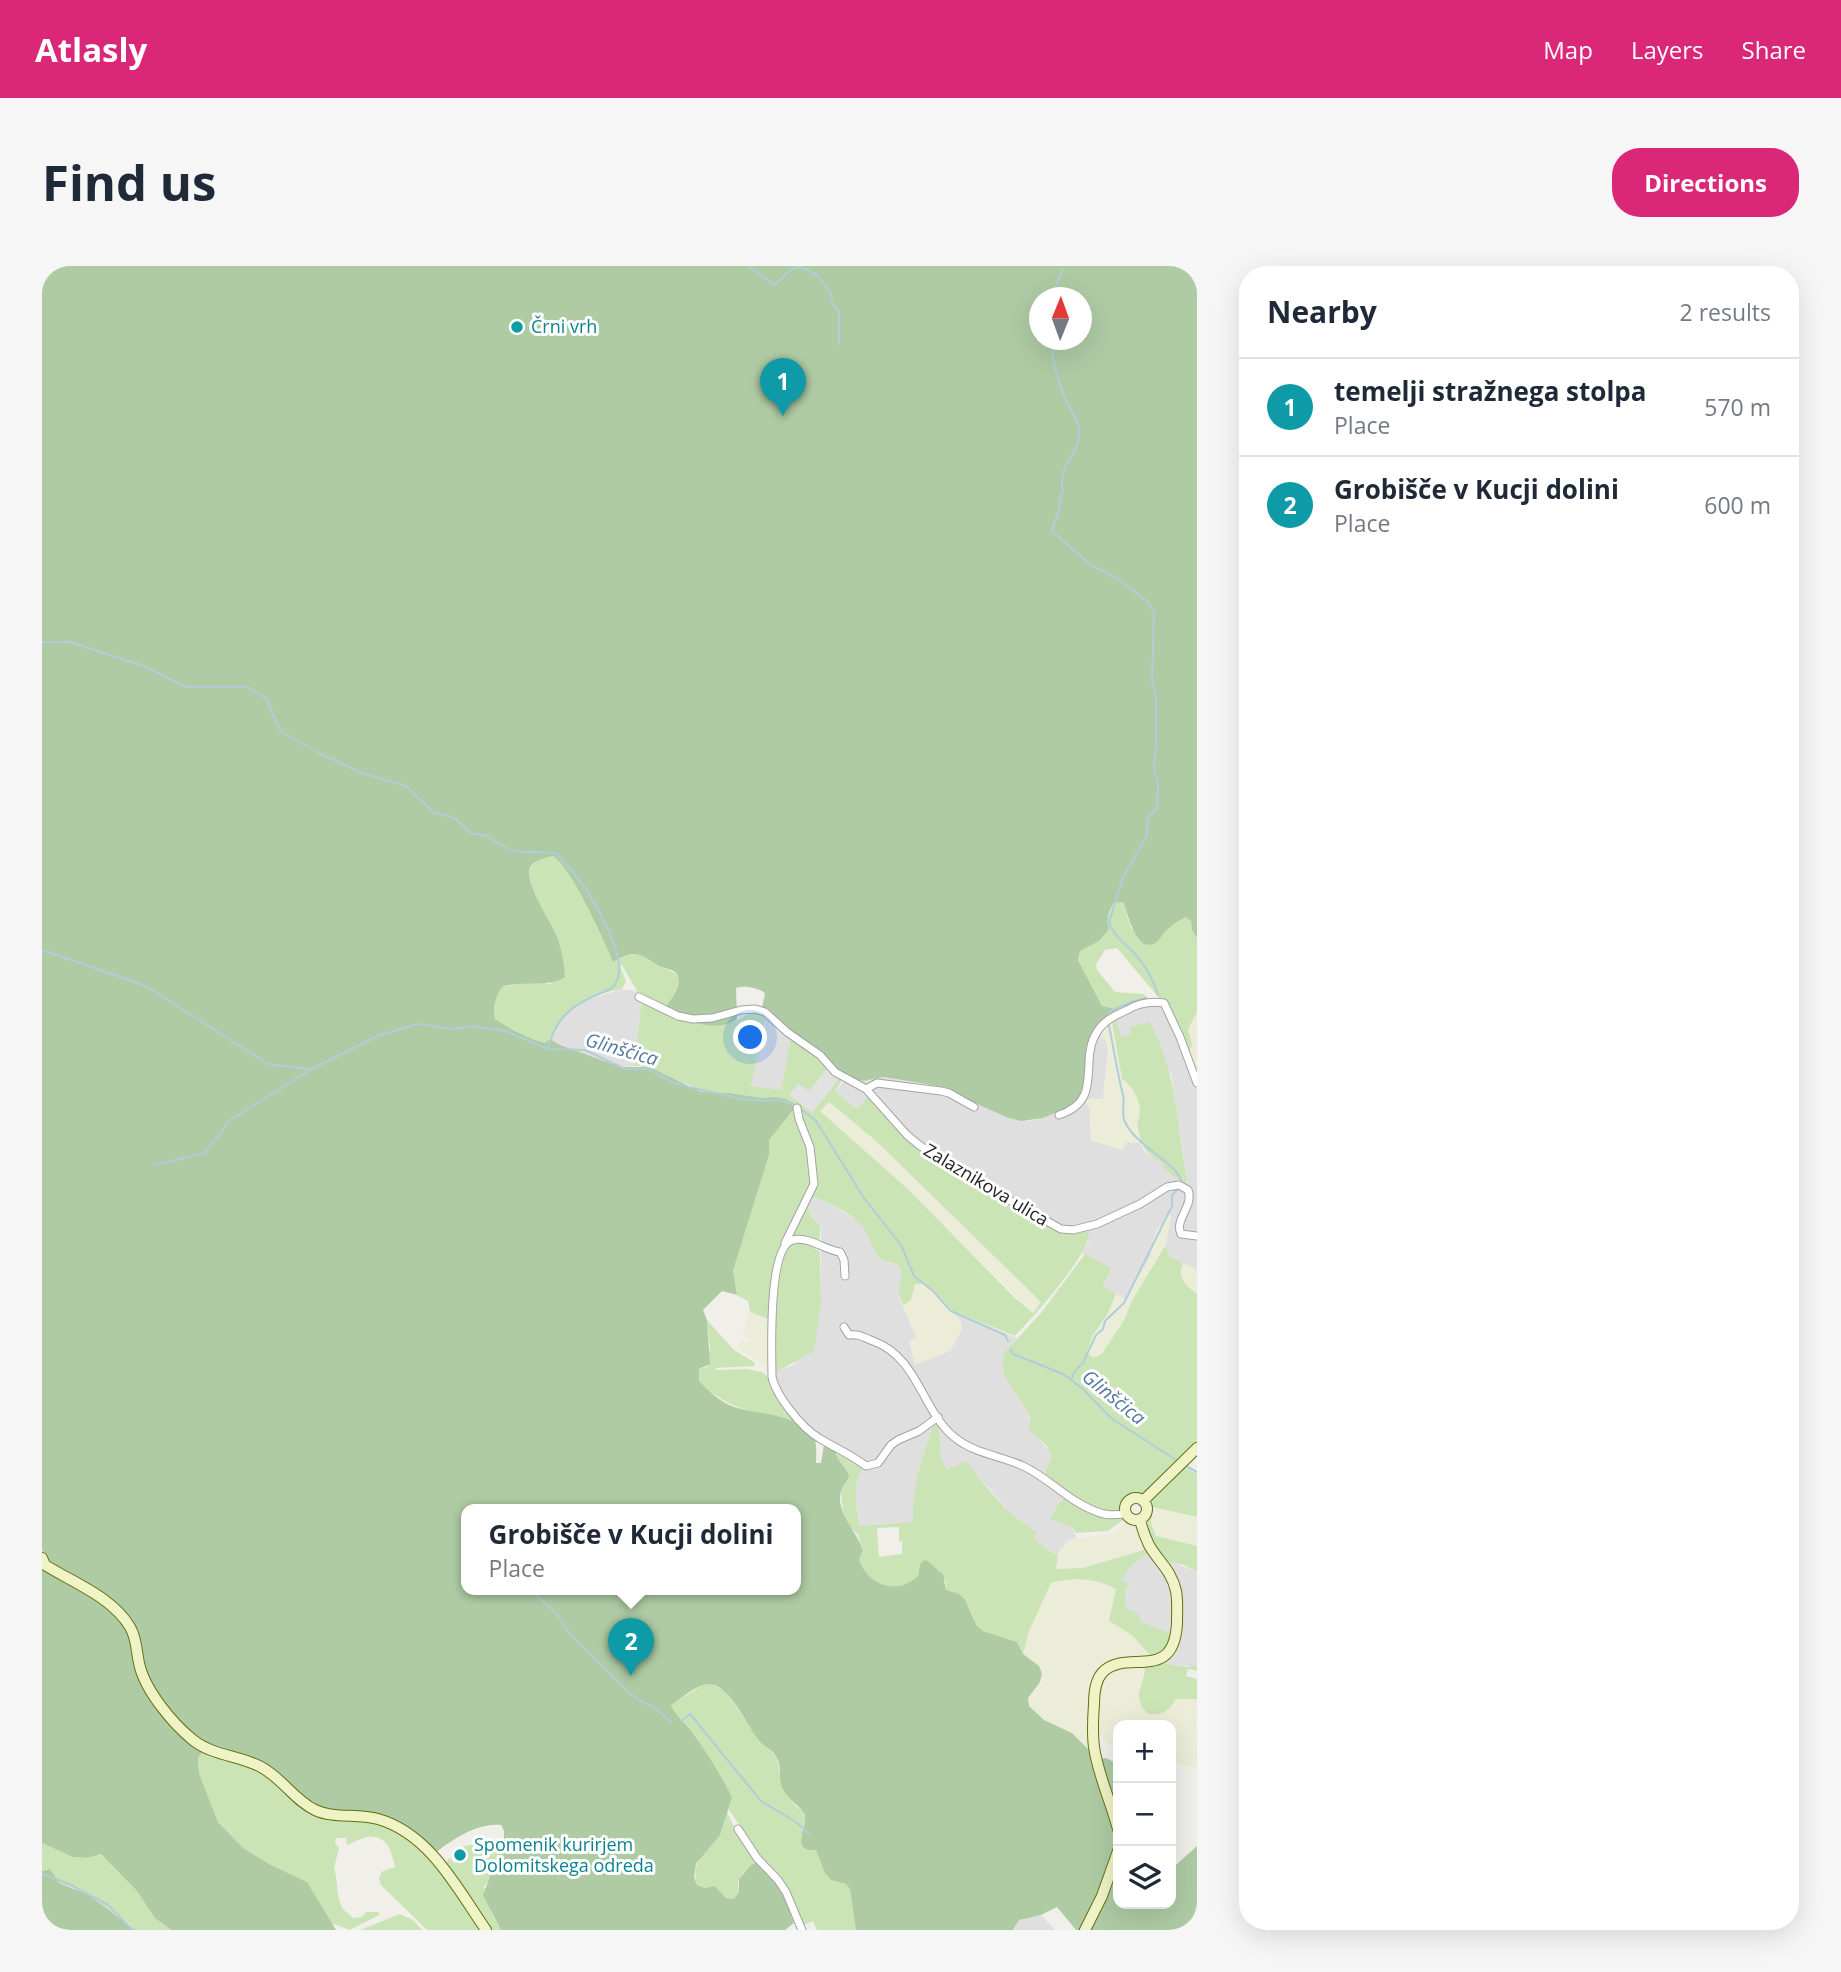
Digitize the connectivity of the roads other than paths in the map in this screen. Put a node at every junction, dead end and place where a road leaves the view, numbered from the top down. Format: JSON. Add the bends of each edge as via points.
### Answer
{"nodes":[{"id":1,"x":639,"y":997,"type":"dead end"},
{"id":2,"x":1197,"y":1083,"type":"edge"},
{"id":3,"x":866,"y":1089,"type":"junction"},
{"id":4,"x":974,"y":1107,"type":"dead end"},
{"id":5,"x":797,"y":1108,"type":"dead end"},
{"id":6,"x":1059,"y":1115,"type":"dead end"},
{"id":7,"x":1197,"y":1236,"type":"edge"},
{"id":8,"x":785,"y":1243,"type":"junction"},
{"id":9,"x":845,"y":1276,"type":"dead end"},
{"id":10,"x":844,"y":1327,"type":"dead end"},
{"id":11,"x":938,"y":1417,"type":"junction"},
{"id":12,"x":1197,"y":1448,"type":"edge"},
{"id":13,"x":1143,"y":1501,"type":"junction"},
{"id":14,"x":1126,"y":1514,"type":"junction"},
{"id":15,"x":1140,"y":1520,"type":"junction"},
{"id":16,"x":42,"y":1558,"type":"edge"},
{"id":17,"x":1113,"y":1812,"type":"edge"},
{"id":18,"x":738,"y":1829,"type":"dead end"},
{"id":19,"x":1113,"y":1865,"type":"edge"},
{"id":20,"x":486,"y":1930,"type":"edge"},
{"id":21,"x":802,"y":1930,"type":"edge"},
{"id":22,"x":1084,"y":1930,"type":"edge"}],
"edges":[{"from":1,"to":3,"type":"street","name":"Zalaznikova ulica","via":[[693,1020],[755,1009],[765,1012],[835,1072]]},
{"from":2,"to":6,"type":"street","via":[[1164,1003],[1138,1004],[1096,1032],[1082,1101]]},
{"from":3,"to":4,"type":"street","via":[[877,1083],[941,1091]]},
{"from":3,"to":7,"type":"street","name":"Zalaznikova ulica","via":[[907,1135],[931,1153],[1061,1229],[1097,1224],[1173,1185],[1184,1186],[1190,1196],[1178,1230]]},
{"from":5,"to":8,"type":"street","via":[[810,1147],[814,1184]]},
{"from":8,"to":9,"type":"street","via":[[796,1239],[840,1252]]},
{"from":8,"to":11,"type":"street","via":[[774,1291],[772,1377],[774,1387],[806,1428],[871,1466],[898,1440]]},
{"from":10,"to":11,"type":"street","via":[[849,1335],[861,1334],[901,1359]]},
{"from":11,"to":14,"type":"street","via":[[956,1438],[1025,1467],[1086,1508],[1109,1515]]},
{"from":12,"to":13,"type":"street"},
{"from":13,"to":14,"type":"street","via":[[1131,1500]]},
{"from":13,"to":15,"type":"street","via":[[1147,1512]]},
{"from":14,"to":15,"type":"street"},
{"from":15,"to":17,"type":"street","via":[[1150,1547],[1171,1575],[1177,1630],[1168,1653],[1159,1659],[1110,1667],[1097,1682],[1094,1747]]},
{"from":16,"to":20,"type":"street","via":[[45,1565],[120,1613],[137,1643],[149,1690],[191,1738],[218,1754],[260,1766],[315,1810],[375,1818],[416,1839],[437,1860]]},
{"from":18,"to":21,"type":"street","via":[[786,1892]]},
{"from":19,"to":22,"type":"street"}]}
